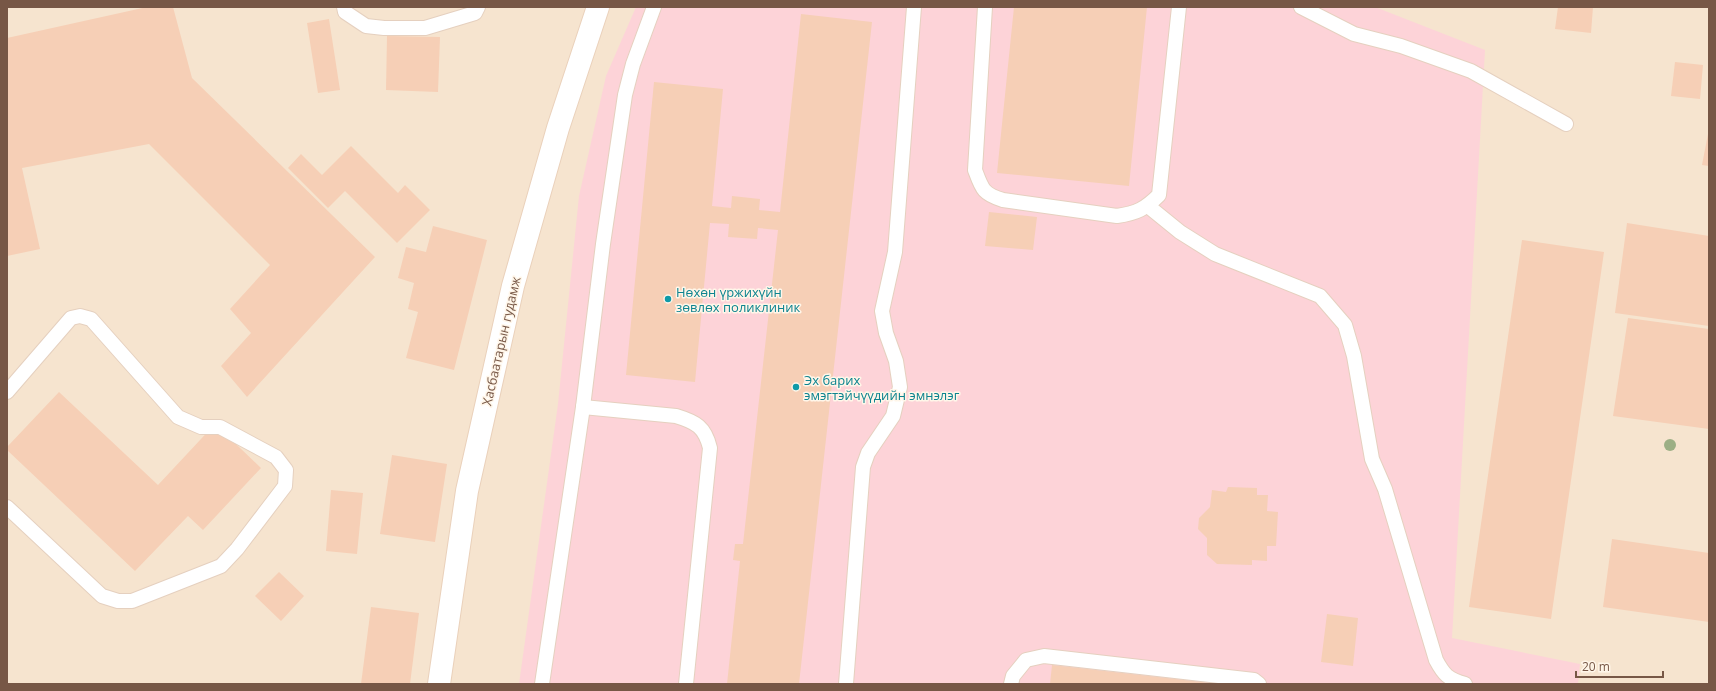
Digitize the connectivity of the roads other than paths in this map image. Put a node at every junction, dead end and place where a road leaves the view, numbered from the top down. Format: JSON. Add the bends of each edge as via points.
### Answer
{"nodes":[{"id":1,"x":344,"y":7,"type":"edge"},
{"id":2,"x":478,"y":7,"type":"edge"},
{"id":3,"x":598,"y":7,"type":"edge"},
{"id":4,"x":654,"y":7,"type":"edge"},
{"id":5,"x":914,"y":7,"type":"edge"},
{"id":6,"x":985,"y":7,"type":"edge"},
{"id":7,"x":1179,"y":7,"type":"edge"},
{"id":8,"x":1300,"y":7,"type":"edge"},
{"id":9,"x":1566,"y":124,"type":"dead end"},
{"id":10,"x":1148,"y":206,"type":"junction"},
{"id":11,"x":9,"y":386,"type":"edge"},
{"id":12,"x":583,"y":408,"type":"junction"},
{"id":13,"x":7,"y":507,"type":"edge"},
{"id":14,"x":439,"y":684,"type":"edge"},
{"id":15,"x":542,"y":684,"type":"edge"},
{"id":16,"x":686,"y":684,"type":"edge"},
{"id":17,"x":846,"y":684,"type":"edge"},
{"id":18,"x":1011,"y":684,"type":"edge"},
{"id":19,"x":1259,"y":684,"type":"edge"},
{"id":20,"x":1465,"y":684,"type":"edge"}],
"edges":[{"from":1,"to":2,"type":"lane","via":[[345,12],[366,26],[425,28],[475,13]]},
{"from":3,"to":14,"type":"street","name":"Хасбаатарын гудамж","via":[[558,128],[512,286],[467,491]]},
{"from":4,"to":12,"type":"lane","via":[[633,64],[625,96],[603,244]]},
{"from":5,"to":17,"type":"lane","via":[[895,252],[882,311],[886,333],[896,361],[900,387],[893,416],[868,453],[863,466]]},
{"from":6,"to":10,"type":"lane","via":[[975,170],[981,186],[990,196],[1003,200],[1117,216],[1135,213]]},
{"from":7,"to":10,"type":"lane","via":[[1160,195]]},
{"from":8,"to":9,"type":"lane","via":[[1354,34],[1400,46],[1471,71]]},
{"from":10,"to":20,"type":"lane","via":[[1180,232],[1215,254],[1320,296],[1345,325],[1354,356],[1372,459],[1384,489],[1436,660],[1442,672],[1453,680]]},
{"from":11,"to":13,"type":"lane","via":[[71,318],[80,316],[91,319],[178,417],[201,427],[220,427],[276,457],[286,470],[284,486],[222,566],[132,601],[118,601],[102,596]]},
{"from":12,"to":15,"type":"lane"},
{"from":12,"to":16,"type":"lane","via":[[676,416],[690,420],[707,436],[710,448]]},
{"from":18,"to":19,"type":"lane","via":[[1013,676],[1026,660],[1044,656],[1254,680]]}]}
